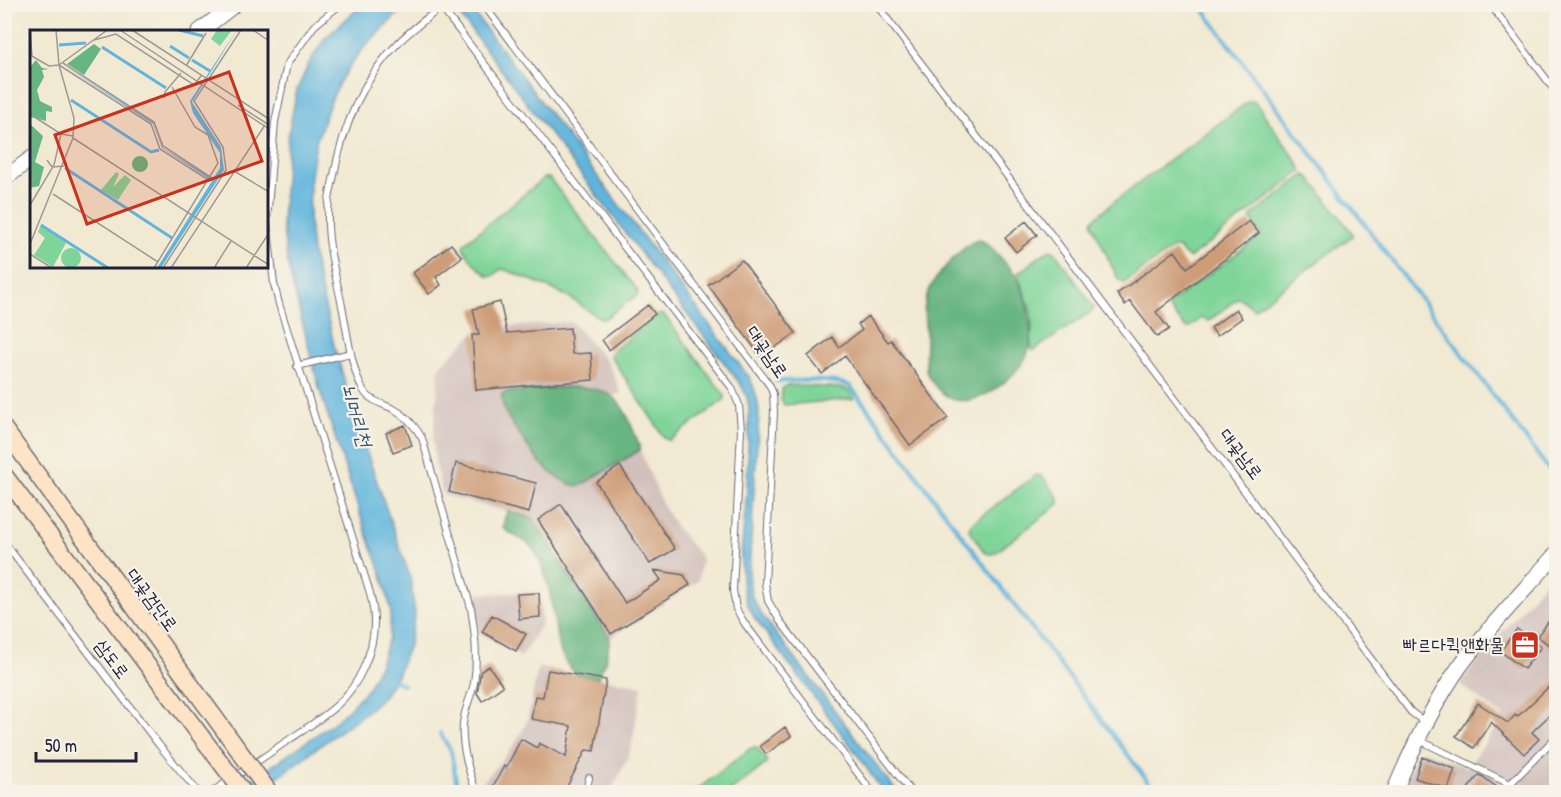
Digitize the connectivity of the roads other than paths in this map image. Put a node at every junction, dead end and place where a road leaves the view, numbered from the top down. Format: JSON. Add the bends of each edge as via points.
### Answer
{"nodes":[{"id":1,"x":235,"y":4,"type":"edge"},
{"id":2,"x":341,"y":4,"type":"edge"},
{"id":3,"x":483,"y":4,"type":"edge"},
{"id":4,"x":876,"y":4,"type":"edge"},
{"id":5,"x":1490,"y":4,"type":"edge"},
{"id":6,"x":443,"y":6,"type":"edge"},
{"id":7,"x":202,"y":30,"type":"edge"},
{"id":8,"x":1557,"y":92,"type":"edge"},
{"id":9,"x":30,"y":160,"type":"edge"},
{"id":10,"x":4,"y":179,"type":"edge"},
{"id":11,"x":268,"y":209,"type":"edge"},
{"id":12,"x":268,"y":230,"type":"edge"},
{"id":13,"x":351,"y":353,"type":"junction"},
{"id":14,"x":297,"y":366,"type":"junction"},
{"id":15,"x":4,"y":429,"type":"edge"},
{"id":16,"x":4,"y":475,"type":"edge"},
{"id":17,"x":4,"y":542,"type":"edge"},
{"id":18,"x":1557,"y":554,"type":"edge"},
{"id":19,"x":1426,"y":723,"type":"junction"},
{"id":20,"x":1557,"y":737,"type":"edge"},
{"id":21,"x":1418,"y":740,"type":"junction"},
{"id":22,"x":589,"y":778,"type":"dead end"},
{"id":23,"x":1510,"y":784,"type":"junction"},
{"id":24,"x":198,"y":792,"type":"edge"},
{"id":25,"x":212,"y":792,"type":"edge"},
{"id":26,"x":243,"y":792,"type":"edge"},
{"id":27,"x":269,"y":792,"type":"edge"},
{"id":28,"x":296,"y":792,"type":"edge"},
{"id":29,"x":321,"y":792,"type":"edge"},
{"id":30,"x":476,"y":792,"type":"edge"},
{"id":31,"x":586,"y":792,"type":"edge"},
{"id":32,"x":872,"y":792,"type":"edge"},
{"id":33,"x":911,"y":792,"type":"edge"},
{"id":34,"x":1394,"y":792,"type":"edge"},
{"id":35,"x":1516,"y":792,"type":"edge"}],
"edges":[{"from":1,"to":7,"type":"street"},
{"from":2,"to":11,"type":"lane","via":[[314,26],[287,64],[275,122]]},
{"from":3,"to":33,"type":"lane","name":"대곶남로","via":[[770,386],[774,412],[765,583],[768,601]]},
{"from":4,"to":19,"type":"lane","name":"대곶남로","via":[[1411,712]]},
{"from":5,"to":8,"type":"lane"},
{"from":6,"to":13,"type":"lane","via":[[399,42],[375,72],[362,92],[339,149],[327,218]]},
{"from":6,"to":32,"type":"lane","via":[[732,388],[739,405],[741,430],[733,590],[736,609]]},
{"from":9,"to":10,"type":"street"},
{"from":12,"to":14,"type":"lane","via":[[274,284]]},
{"from":13,"to":14,"type":"lane"},
{"from":13,"to":30,"type":"lane","via":[[366,394],[415,426],[428,457],[475,632],[474,684],[463,724],[465,753]]},
{"from":14,"to":25,"type":"lane","via":[[370,593],[373,635],[362,669],[349,693],[337,705]]},
{"from":15,"to":27,"type":"main road","name":"대곶검단로","bridge":true},
{"from":16,"to":26,"type":"main road","bridge":true},
{"from":17,"to":24,"type":"lane","name":"삼도로"},
{"from":18,"to":19,"type":"street","via":[[1469,655]]},
{"from":19,"to":21,"type":"street"},
{"from":20,"to":23,"type":"lane"},
{"from":21,"to":23,"type":"lane"},
{"from":21,"to":34,"type":"street"},
{"from":22,"to":31,"type":"lane"},
{"from":23,"to":35,"type":"lane"},
{"from":28,"to":29,"type":"lane"}]}
